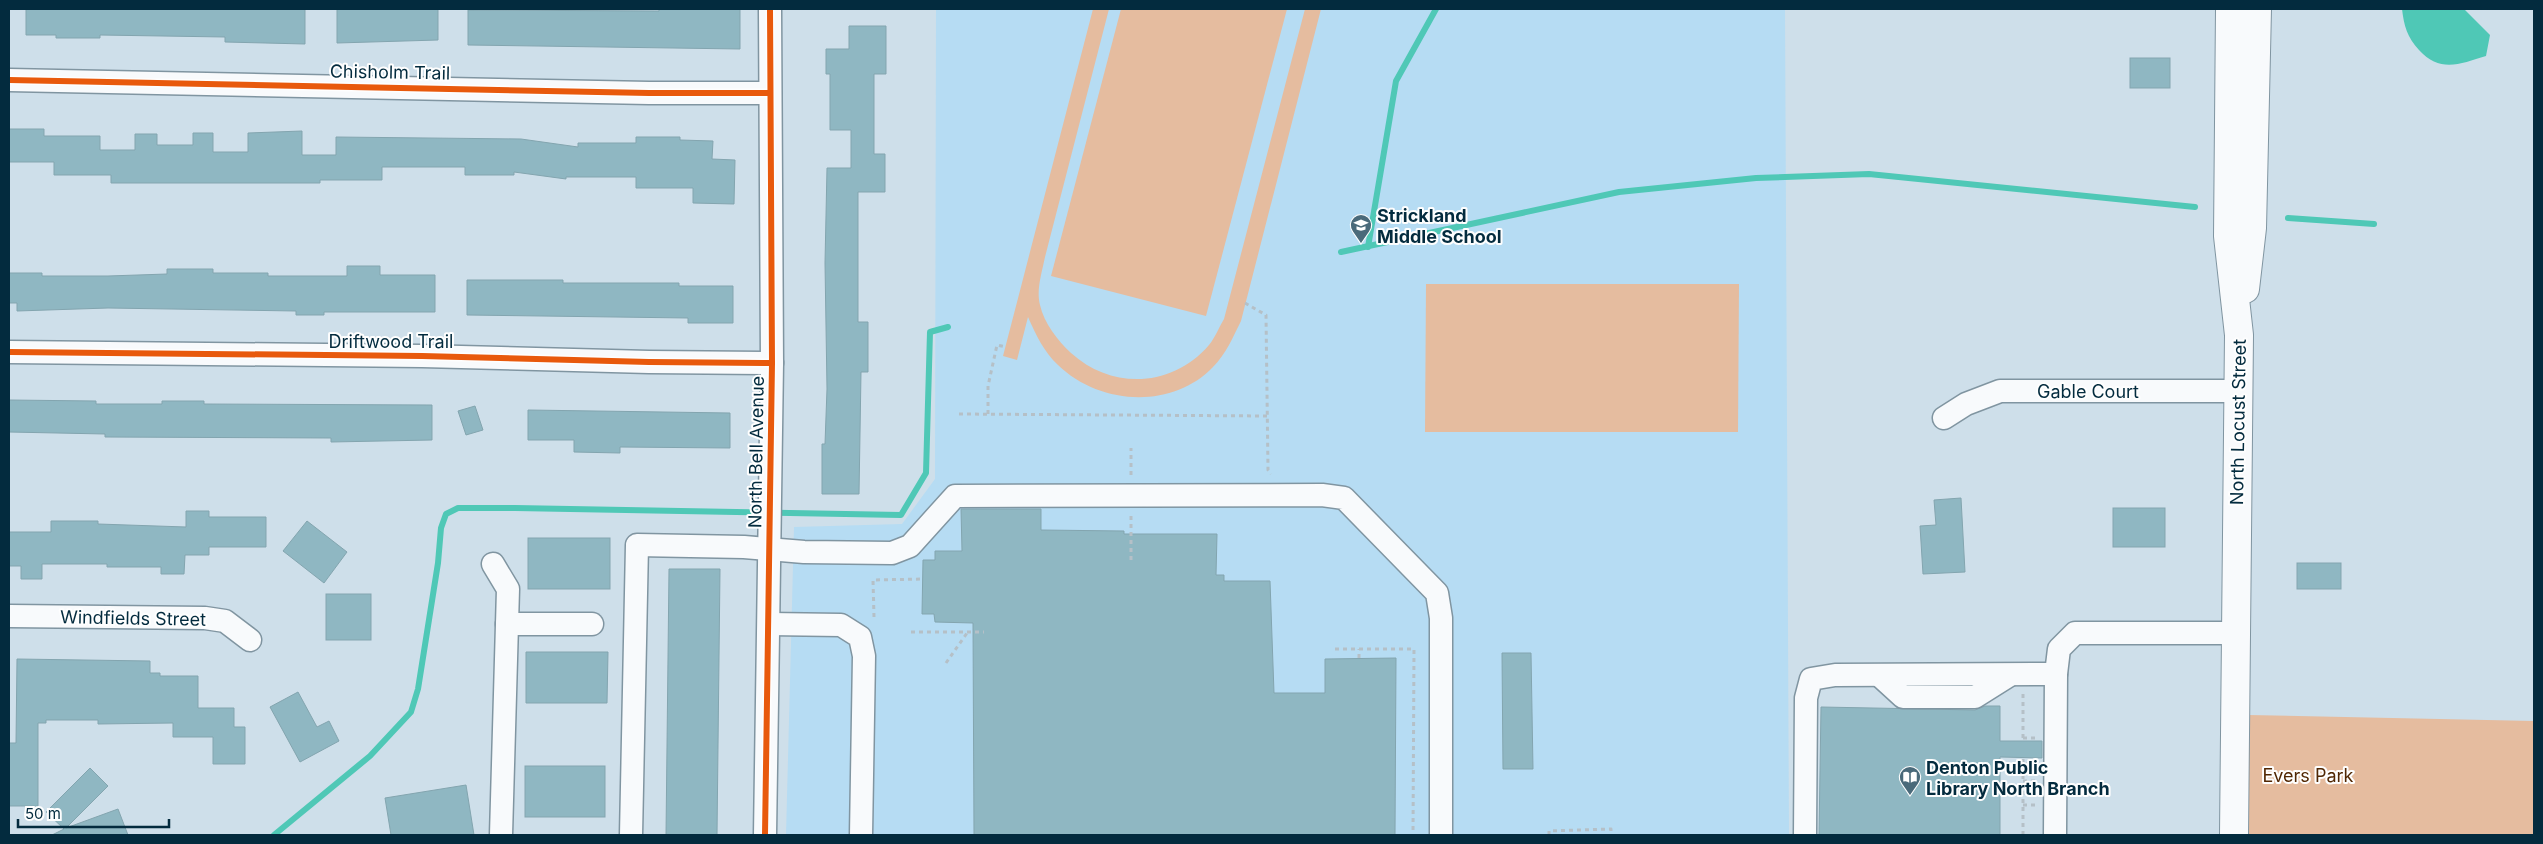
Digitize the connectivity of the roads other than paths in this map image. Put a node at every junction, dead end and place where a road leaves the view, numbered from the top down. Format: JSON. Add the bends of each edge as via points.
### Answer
{"nodes":[{"id":1,"x":770,"y":9,"type":"edge"},
{"id":2,"x":2230,"y":9,"type":"edge"},
{"id":3,"x":2257,"y":9,"type":"edge"},
{"id":4,"x":9,"y":80,"type":"edge"},
{"id":5,"x":770,"y":93,"type":"junction"},
{"id":6,"x":2239,"y":335,"type":"junction"},
{"id":7,"x":9,"y":352,"type":"edge"},
{"id":8,"x":772,"y":363,"type":"junction"},
{"id":9,"x":2238,"y":391,"type":"junction"},
{"id":10,"x":1944,"y":418,"type":"dead end"},
{"id":11,"x":771,"y":547,"type":"junction"},
{"id":12,"x":493,"y":564,"type":"dead end"},
{"id":13,"x":9,"y":616,"type":"edge"},
{"id":14,"x":507,"y":624,"type":"junction"},
{"id":15,"x":592,"y":624,"type":"dead end"},
{"id":16,"x":769,"y":624,"type":"junction"},
{"id":17,"x":2235,"y":633,"type":"junction"},
{"id":18,"x":250,"y":640,"type":"dead end"},
{"id":19,"x":2056,"y":674,"type":"junction"},
{"id":20,"x":501,"y":835,"type":"edge"},
{"id":21,"x":631,"y":835,"type":"edge"},
{"id":22,"x":765,"y":835,"type":"edge"},
{"id":23,"x":861,"y":835,"type":"edge"},
{"id":24,"x":1441,"y":835,"type":"edge"},
{"id":25,"x":1805,"y":835,"type":"edge"},
{"id":26,"x":2055,"y":835,"type":"edge"},
{"id":27,"x":2234,"y":835,"type":"edge"}],
"edges":[{"from":1,"to":5,"type":"street","name":"North Bell Avenue"},
{"from":2,"to":6,"type":"main road","name":"North Locust Street","via":[[2228,236]]},
{"from":3,"to":6,"type":"main road","via":[[2252,228]]},
{"from":4,"to":5,"type":"street","name":"Chisholm Trail"},
{"from":5,"to":8,"type":"street","name":"North Bell Avenue"},
{"from":6,"to":9,"type":"main road","name":"North Locust Street"},
{"from":7,"to":8,"type":"street","name":"Driftwood Trail"},
{"from":8,"to":11,"type":"street","name":"North Bell Avenue"},
{"from":9,"to":10,"type":"street","name":"Gable Court","via":[[2000,391],[1966,404]]},
{"from":9,"to":17,"type":"main road","name":"North Locust Street"},
{"from":11,"to":16,"type":"street","name":"North Bell Avenue"},
{"from":11,"to":21,"type":"street","via":[[637,545]]},
{"from":11,"to":24,"type":"street","via":[[804,552],[892,553],[910,546],[955,496],[1322,495],[1344,498],[1437,593],[1441,618]]},
{"from":12,"to":14,"type":"street","via":[[508,589]]},
{"from":13,"to":18,"type":"street","name":"Windfields Street","via":[[205,618],[225,621]]},
{"from":14,"to":15,"type":"street"},
{"from":14,"to":20,"type":"street"},
{"from":16,"to":22,"type":"street","name":"North Bell Avenue"},
{"from":16,"to":23,"type":"street","via":[[841,625],[860,637],[864,656]]},
{"from":17,"to":19,"type":"street","via":[[2075,633],[2059,649]]},
{"from":17,"to":27,"type":"main road","name":"North Locust Street"},
{"from":19,"to":25,"type":"street","via":[[2017,682],[1835,675],[1811,678],[1806,698]]},
{"from":19,"to":26,"type":"street"}]}
